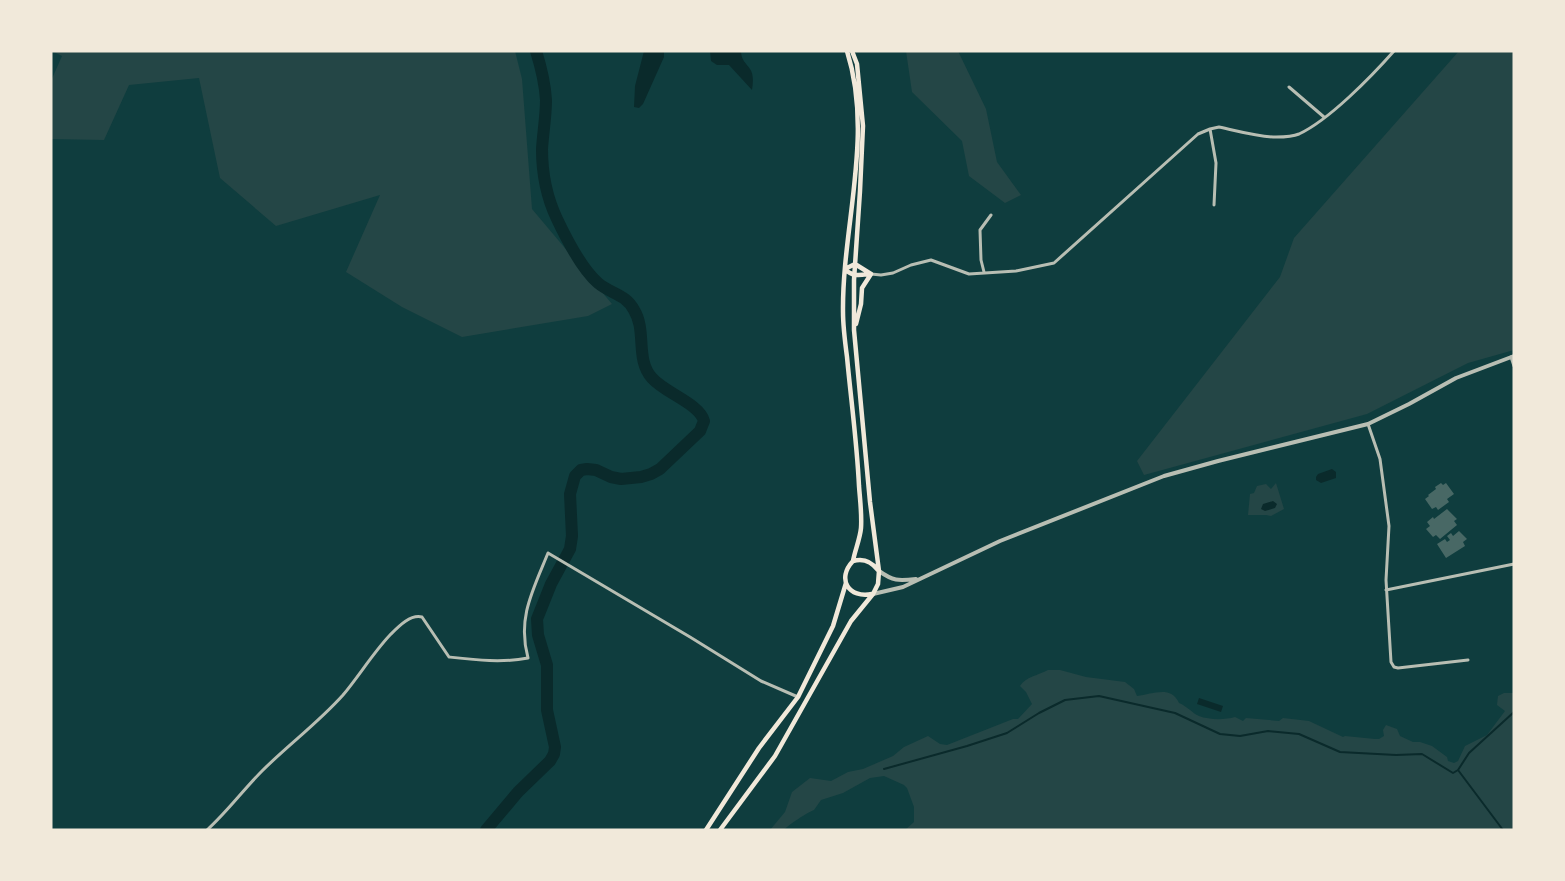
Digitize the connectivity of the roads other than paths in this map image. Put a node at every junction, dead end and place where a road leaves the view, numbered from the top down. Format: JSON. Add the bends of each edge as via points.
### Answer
{"nodes":[{"id":1,"x":847,"y":51,"type":"edge"},
{"id":2,"x":852,"y":51,"type":"edge"},
{"id":3,"x":1394,"y":51,"type":"edge"},
{"id":4,"x":1289,"y":87,"type":"dead end"},
{"id":5,"x":1324,"y":117,"type":"junction"},
{"id":6,"x":1210,"y":129,"type":"junction"},
{"id":7,"x":1214,"y":205,"type":"dead end"},
{"id":8,"x":991,"y":215,"type":"dead end"},
{"id":9,"x":855,"y":264,"type":"junction"},
{"id":10,"x":845,"y":269,"type":"junction"},
{"id":11,"x":984,"y":272,"type":"junction"},
{"id":12,"x":871,"y":274,"type":"junction"},
{"id":13,"x":854,"y":275,"type":"junction"},
{"id":14,"x":854,"y":330,"type":"junction"},
{"id":15,"x":1512,"y":357,"type":"edge"},
{"id":16,"x":1514,"y":366,"type":"edge"},
{"id":17,"x":1368,"y":424,"type":"junction"},
{"id":18,"x":852,"y":561,"type":"junction"},
{"id":19,"x":1514,"y":564,"type":"edge"},
{"id":20,"x":879,"y":571,"type":"junction"},
{"id":21,"x":918,"y":578,"type":"junction"},
{"id":22,"x":846,"y":583,"type":"junction"},
{"id":23,"x":1386,"y":590,"type":"junction"},
{"id":24,"x":873,"y":594,"type":"junction"},
{"id":25,"x":1468,"y":660,"type":"dead end"},
{"id":26,"x":798,"y":697,"type":"junction"},
{"id":27,"x":207,"y":830,"type":"edge"},
{"id":28,"x":706,"y":830,"type":"edge"},
{"id":29,"x":720,"y":830,"type":"edge"}],
"edges":[{"from":1,"to":10,"type":"main road","via":[[854,82],[858,132]]},
{"from":2,"to":9,"type":"main road","via":[[857,64],[862,126]]},
{"from":3,"to":5,"type":"street"},
{"from":4,"to":5,"type":"street"},
{"from":5,"to":6,"type":"street","via":[[1298,134],[1275,138]]},
{"from":6,"to":7,"type":"street","via":[[1216,163]]},
{"from":6,"to":11,"type":"street","via":[[1186,143],[1054,263],[1016,271]]},
{"from":8,"to":11,"type":"street","via":[[980,230]]},
{"from":9,"to":10,"type":"main road"},
{"from":9,"to":12,"type":"main road"},
{"from":9,"to":13,"type":"main road"},
{"from":10,"to":13,"type":"main road"},
{"from":10,"to":18,"type":"main road","via":[[842,313],[861,528]]},
{"from":11,"to":12,"type":"street","via":[[969,274],[931,260],[911,264],[893,273]]},
{"from":12,"to":13,"type":"main road"},
{"from":12,"to":14,"type":"main road","via":[[862,288]]},
{"from":13,"to":14,"type":"main road"},
{"from":14,"to":20,"type":"main road"},
{"from":15,"to":16,"type":"street"},
{"from":15,"to":17,"type":"street","via":[[1456,378]]},
{"from":17,"to":21,"type":"street","via":[[1164,476]]},
{"from":17,"to":23,"type":"street","via":[[1380,459],[1389,526]]},
{"from":18,"to":20,"type":"main road","via":[[864,560]]},
{"from":18,"to":22,"type":"main road","via":[[845,574]]},
{"from":19,"to":23,"type":"street"},
{"from":20,"to":21,"type":"street","via":[[899,581]]},
{"from":20,"to":24,"type":"main road"},
{"from":21,"to":24,"type":"street","via":[[903,586]]},
{"from":22,"to":24,"type":"main road","via":[[860,595]]},
{"from":22,"to":26,"type":"main road","via":[[832,626]]},
{"from":23,"to":25,"type":"street","via":[[1394,667]]},
{"from":24,"to":29,"type":"main road","via":[[851,621],[775,756]]},
{"from":26,"to":27,"type":"street","via":[[761,681],[548,553],[525,610],[524,636],[528,658],[487,661],[449,657],[422,617],[410,618],[390,635],[332,707],[262,771]]},
{"from":26,"to":28,"type":"main road","via":[[759,748]]}]}
